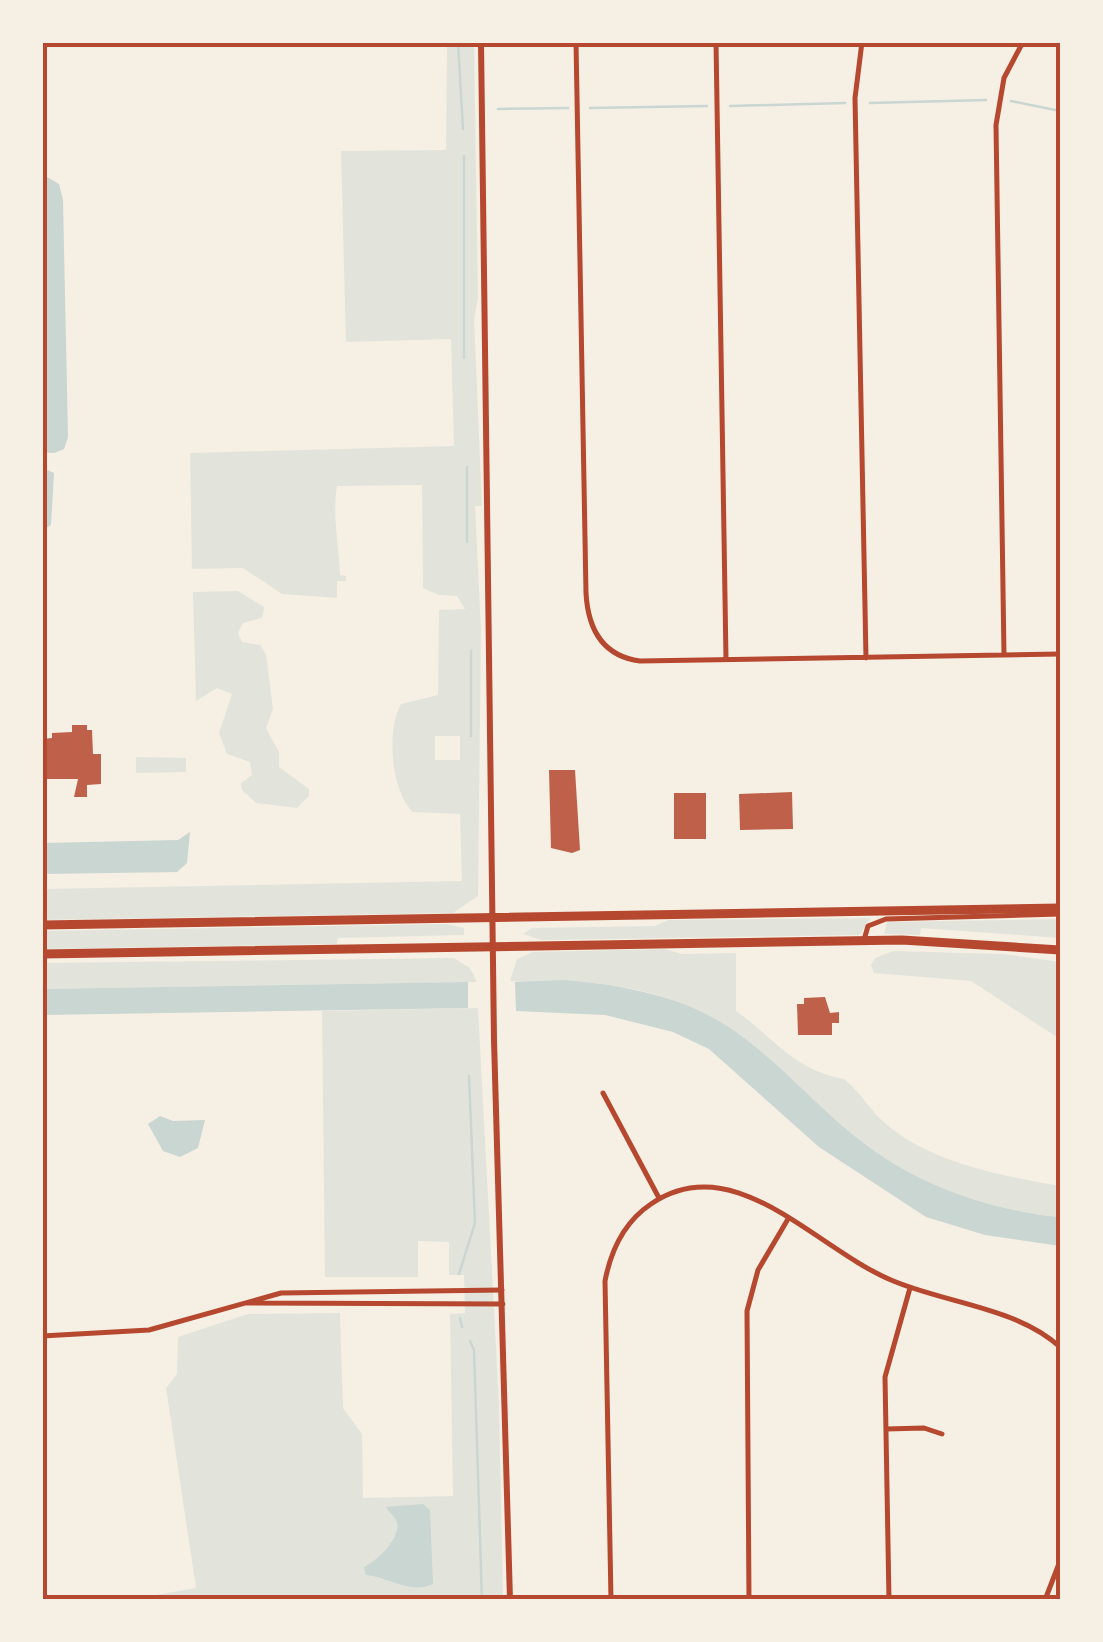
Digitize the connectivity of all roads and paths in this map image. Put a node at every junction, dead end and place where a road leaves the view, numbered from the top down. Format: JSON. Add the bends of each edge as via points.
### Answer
{"nodes":[{"id":1,"x":481,"y":42,"type":"edge"},
{"id":2,"x":576,"y":42,"type":"edge"},
{"id":3,"x":716,"y":42,"type":"edge"},
{"id":4,"x":862,"y":42,"type":"edge"},
{"id":5,"x":1023,"y":42,"type":"edge"},
{"id":6,"x":1060,"y":654,"type":"edge"},
{"id":7,"x":1004,"y":655,"type":"junction"},
{"id":8,"x":866,"y":658,"type":"junction"},
{"id":9,"x":726,"y":660,"type":"junction"},
{"id":10,"x":1060,"y":911,"type":"edge"},
{"id":11,"x":493,"y":917,"type":"junction"},
{"id":12,"x":42,"y":926,"type":"edge"},
{"id":13,"x":864,"y":940,"type":"junction"},
{"id":14,"x":492,"y":947,"type":"junction"},
{"id":15,"x":1060,"y":950,"type":"edge"},
{"id":16,"x":42,"y":954,"type":"edge"},
{"id":17,"x":603,"y":1093,"type":"dead end"},
{"id":18,"x":659,"y":1198,"type":"junction"},
{"id":19,"x":788,"y":1219,"type":"junction"},
{"id":20,"x":910,"y":1288,"type":"junction"},
{"id":21,"x":502,"y":1290,"type":"junction"},
{"id":22,"x":243,"y":1303,"type":"junction"},
{"id":23,"x":503,"y":1304,"type":"junction"},
{"id":24,"x":42,"y":1336,"type":"edge"},
{"id":25,"x":1060,"y":1347,"type":"edge"},
{"id":26,"x":886,"y":1428,"type":"junction"},
{"id":27,"x":942,"y":1434,"type":"dead end"},
{"id":28,"x":1060,"y":1561,"type":"edge"},
{"id":29,"x":510,"y":1600,"type":"edge"},
{"id":30,"x":611,"y":1600,"type":"edge"},
{"id":31,"x":750,"y":1600,"type":"edge"},
{"id":32,"x":889,"y":1600,"type":"edge"},
{"id":33,"x":1045,"y":1600,"type":"edge"}],
"edges":[{"from":1,"to":11,"type":"street"},
{"from":2,"to":9,"type":"street","via":[[587,614],[602,644],[625,658]]},
{"from":3,"to":9,"type":"street"},
{"from":4,"to":8,"type":"street","via":[[855,98]]},
{"from":5,"to":7,"type":"street","via":[[1004,78],[996,116]]},
{"from":6,"to":7,"type":"street"},
{"from":7,"to":8,"type":"street"},
{"from":8,"to":9,"type":"street"},
{"from":10,"to":11,"type":"main road"},
{"from":10,"to":13,"type":"street","via":[[886,919],[868,926]]},
{"from":11,"to":12,"type":"main road"},
{"from":11,"to":14,"type":"street"},
{"from":13,"to":14,"type":"main road"},
{"from":13,"to":15,"type":"main road"},
{"from":14,"to":16,"type":"main road"},
{"from":14,"to":21,"type":"street"},
{"from":17,"to":18,"type":"street"},
{"from":18,"to":19,"type":"street","via":[[724,1187]]},
{"from":18,"to":30,"type":"street","via":[[622,1232],[606,1281]]},
{"from":19,"to":20,"type":"street","via":[[846,1258]]},
{"from":19,"to":31,"type":"street","via":[[758,1270],[747,1310]]},
{"from":20,"to":25,"type":"street","via":[[1022,1323]]},
{"from":20,"to":26,"type":"street","via":[[888,1356]]},
{"from":21,"to":22,"type":"street","via":[[298,1292]]},
{"from":21,"to":23,"type":"street"},
{"from":22,"to":23,"type":"street"},
{"from":22,"to":24,"type":"street","via":[[148,1330]]},
{"from":23,"to":29,"type":"street"},
{"from":26,"to":27,"type":"street"},
{"from":26,"to":32,"type":"street"},
{"from":28,"to":33,"type":"street"}]}
